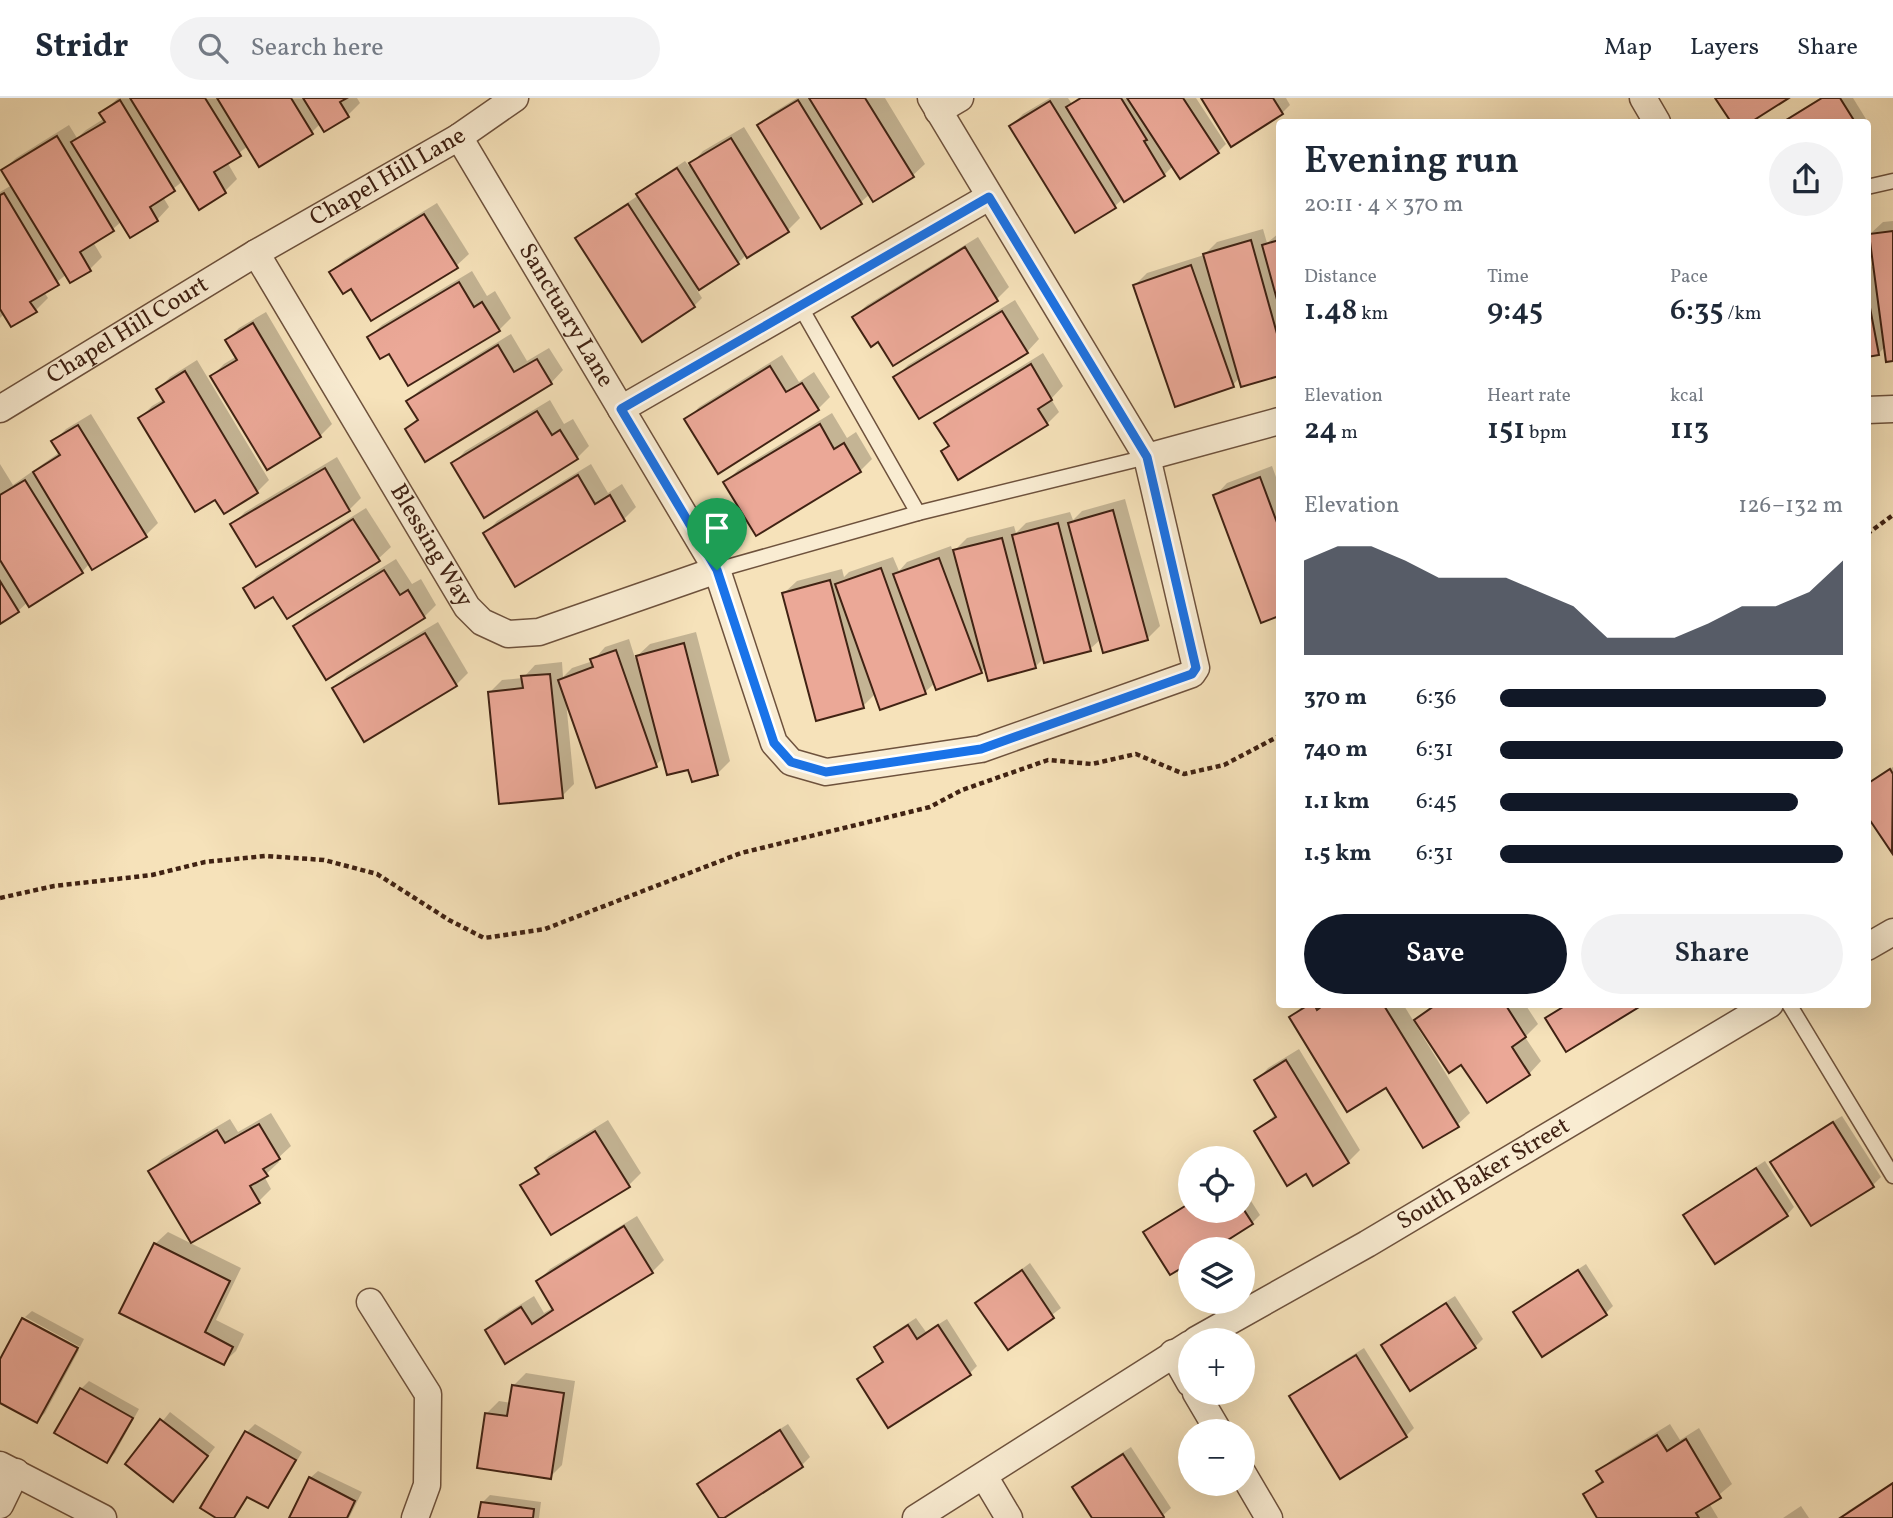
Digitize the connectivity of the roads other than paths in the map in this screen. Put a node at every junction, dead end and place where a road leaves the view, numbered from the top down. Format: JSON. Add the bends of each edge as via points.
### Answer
{"nodes":[{"id":1,"x":515,"y":98,"type":"edge"},
{"id":2,"x":1643,"y":98,"type":"edge"},
{"id":3,"x":943,"y":102,"type":"edge"},
{"id":4,"x":1655,"y":119,"type":"edge"},
{"id":5,"x":459,"y":136,"type":"junction"},
{"id":6,"x":1893,"y":181,"type":"edge"},
{"id":7,"x":1871,"y":186,"type":"edge"},
{"id":8,"x":989,"y":197,"type":"junction"},
{"id":9,"x":256,"y":253,"type":"junction"},
{"id":10,"x":800,"y":306,"type":"junction"},
{"id":11,"x":0,"y":409,"type":"edge"},
{"id":12,"x":621,"y":409,"type":"junction"},
{"id":13,"x":1893,"y":409,"type":"edge"},
{"id":14,"x":1871,"y":410,"type":"edge"},
{"id":15,"x":1276,"y":422,"type":"edge"},
{"id":16,"x":1147,"y":457,"type":"junction"},
{"id":17,"x":918,"y":513,"type":"junction"},
{"id":18,"x":717,"y":570,"type":"junction"},
{"id":19,"x":1893,"y":932,"type":"edge"},
{"id":20,"x":1871,"y":945,"type":"edge"},
{"id":21,"x":1763,"y":1008,"type":"edge"},
{"id":22,"x":1791,"y":1008,"type":"edge"},
{"id":23,"x":1893,"y":1176,"type":"edge"},
{"id":24,"x":370,"y":1302,"type":"dead end"},
{"id":25,"x":1217,"y":1328,"type":"edge"},
{"id":26,"x":1178,"y":1351,"type":"edge"},
{"id":27,"x":8,"y":1469,"type":"edge"},
{"id":28,"x":984,"y":1476,"type":"junction"},
{"id":29,"x":1255,"y":1494,"type":"edge"},
{"id":30,"x":0,"y":1505,"type":"edge"},
{"id":31,"x":103,"y":1518,"type":"edge"},
{"id":32,"x":415,"y":1518,"type":"edge"},
{"id":33,"x":916,"y":1518,"type":"edge"},
{"id":34,"x":1009,"y":1518,"type":"edge"},
{"id":35,"x":1269,"y":1518,"type":"edge"}],
"edges":[{"from":1,"to":5,"type":"street","name":"Chapel Hill Lane"},
{"from":2,"to":4,"type":"street"},
{"from":3,"to":8,"type":"street"},
{"from":5,"to":9,"type":"street","name":"Chapel Hill Lane"},
{"from":5,"to":12,"type":"street","name":"Sanctuary Lane"},
{"from":6,"to":7,"type":"lane"},
{"from":8,"to":10,"type":"street"},
{"from":8,"to":16,"type":"street"},
{"from":9,"to":11,"type":"street","name":"Chapel Hill Court"},
{"from":9,"to":18,"type":"street","name":"Blessing Way","via":[[467,607],[482,622],[508,634],[540,632]]},
{"from":10,"to":12,"type":"street"},
{"from":10,"to":17,"type":"lane"},
{"from":12,"to":18,"type":"street","name":"Sanctuary Lane"},
{"from":13,"to":14,"type":"street"},
{"from":15,"to":16,"type":"street"},
{"from":16,"to":17,"type":"lane"},
{"from":16,"to":18,"type":"street","name":"Sanctuary Lane","via":[[1196,668],[1192,674],[981,749],[826,772],[791,762],[774,743]]},
{"from":17,"to":18,"type":"lane"},
{"from":19,"to":20,"type":"street"},
{"from":21,"to":25,"type":"street","name":"South Baker Street"},
{"from":22,"to":23,"type":"lane"},
{"from":24,"to":32,"type":"street","via":[[428,1394],[427,1485]]},
{"from":26,"to":28,"type":"street"},
{"from":27,"to":30,"type":"street"},
{"from":27,"to":31,"type":"street"},
{"from":28,"to":33,"type":"street"},
{"from":28,"to":34,"type":"street"},
{"from":29,"to":35,"type":"street"}]}
